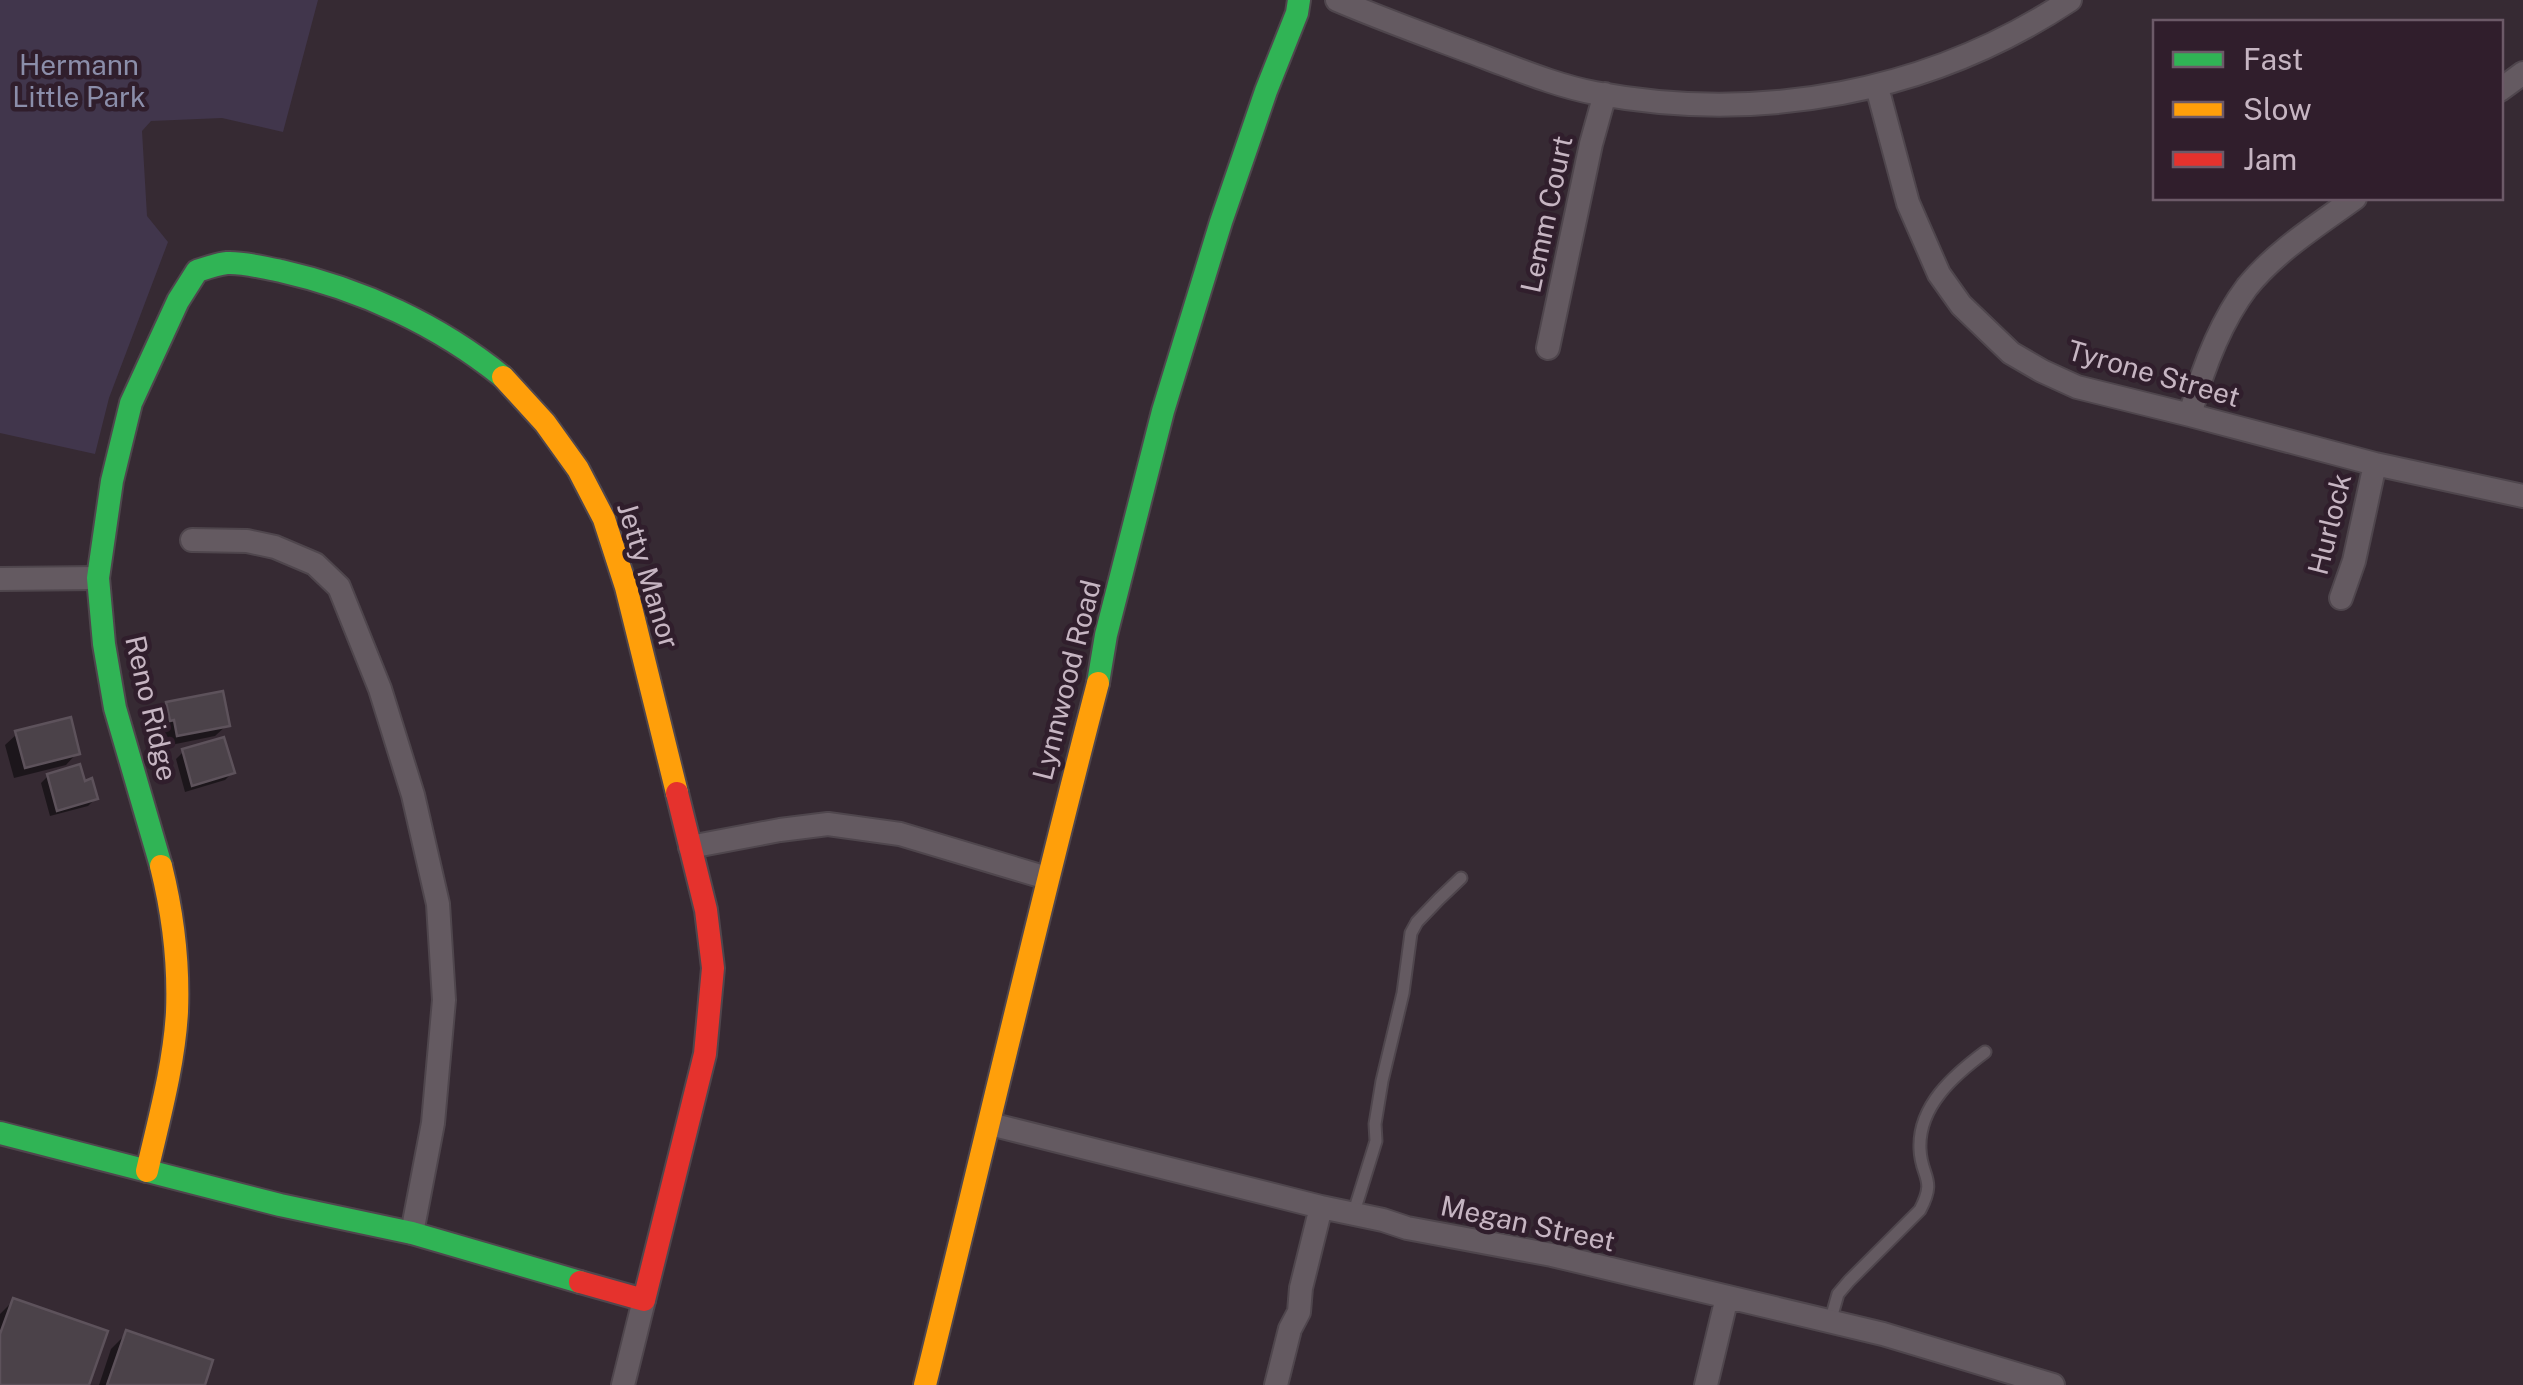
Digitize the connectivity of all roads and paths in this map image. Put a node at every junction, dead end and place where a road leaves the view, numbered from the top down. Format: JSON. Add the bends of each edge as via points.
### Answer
{"nodes":[{"id":1,"x":1300,"y":0,"type":"edge"},
{"id":2,"x":1337,"y":0,"type":"edge"},
{"id":3,"x":2070,"y":0,"type":"edge"},
{"id":4,"x":1877,"y":87,"type":"junction"},
{"id":5,"x":1605,"y":94,"type":"junction"},
{"id":6,"x":2352,"y":200,"type":"edge"},
{"id":7,"x":196,"y":271,"type":"joint"},
{"id":8,"x":1548,"y":348,"type":"dead end"},
{"id":9,"x":2190,"y":415,"type":"junction"},
{"id":10,"x":2375,"y":464,"type":"junction"},
{"id":11,"x":2523,"y":496,"type":"edge"},
{"id":12,"x":192,"y":540,"type":"dead end"},
{"id":13,"x":98,"y":578,"type":"junction"},
{"id":14,"x":0,"y":579,"type":"edge"},
{"id":15,"x":2341,"y":598,"type":"dead end"},
{"id":16,"x":690,"y":846,"type":"junction"},
{"id":17,"x":1047,"y":878,"type":"junction"},
{"id":18,"x":1461,"y":878,"type":"dead end"},
{"id":19,"x":1985,"y":1052,"type":"dead end"},
{"id":20,"x":990,"y":1124,"type":"junction"},
{"id":21,"x":0,"y":1133,"type":"edge"},
{"id":22,"x":147,"y":1170,"type":"junction"},
{"id":23,"x":1321,"y":1208,"type":"junction"},
{"id":24,"x":1353,"y":1215,"type":"junction"},
{"id":25,"x":412,"y":1232,"type":"junction"},
{"id":26,"x":1727,"y":1297,"type":"junction"},
{"id":27,"x":644,"y":1300,"type":"junction"},
{"id":28,"x":1830,"y":1322,"type":"junction"},
{"id":29,"x":623,"y":1385,"type":"edge"},
{"id":30,"x":925,"y":1385,"type":"edge"},
{"id":31,"x":1276,"y":1385,"type":"edge"},
{"id":32,"x":1706,"y":1385,"type":"edge"},
{"id":33,"x":2053,"y":1385,"type":"edge"}],
"edges":[{"from":1,"to":17,"type":"street","name":"Lynnwood Road","via":[[1168,395]]},
{"from":2,"to":5,"type":"street","via":[[1536,76]]},
{"from":3,"to":4,"type":"street","via":[[1968,56]]},
{"from":4,"to":5,"type":"street","via":[[1755,103]]},
{"from":4,"to":9,"type":"street","name":"Tyrone Street","via":[[1908,203],[1939,274],[1961,305],[2011,353],[2042,372],[2077,388]]},
{"from":5,"to":8,"type":"street","name":"Lemm Court"},
{"from":6,"to":9,"type":"street","via":[[2246,288],[2201,375]]},
{"from":7,"to":13,"type":"street","name":"Reno Ridge","via":[[131,403]]},
{"from":7,"to":16,"type":"street","name":"Jetty Manor","via":[[227,263],[257,266],[384,304],[502,375],[545,423],[604,520]]},
{"from":9,"to":10,"type":"street","name":"Tyrone Street"},
{"from":10,"to":11,"type":"street","name":"Tyrone Street"},
{"from":10,"to":15,"type":"street","name":"Hurlock"},
{"from":12,"to":25,"type":"street","via":[[247,541],[316,564],[339,587],[380,689],[438,904],[444,1000],[433,1123]]},
{"from":13,"to":14,"type":"street"},
{"from":13,"to":22,"type":"street","name":"Reno Ridge","via":[[115,708],[156,846],[177,958],[178,1014]]},
{"from":16,"to":17,"type":"street","via":[[828,824],[900,834]]},
{"from":16,"to":27,"type":"street","name":"Jetty Manor","via":[[713,968],[705,1054]]},
{"from":17,"to":20,"type":"street","name":"Lynnwood Road"},
{"from":18,"to":24,"type":"lane","via":[[1411,933],[1376,1140]]},
{"from":19,"to":28,"type":"lane","via":[[1954,1074],[1926,1119],[1920,1153],[1929,1184],[1920,1210],[1849,1280]]},
{"from":20,"to":23,"type":"street","name":"Megan Street"},
{"from":20,"to":30,"type":"street","name":"Lynnwood Road"},
{"from":21,"to":22,"type":"street"},
{"from":22,"to":25,"type":"street"},
{"from":23,"to":24,"type":"street","name":"Megan Street"},
{"from":23,"to":31,"type":"street"},
{"from":24,"to":26,"type":"street","name":"Megan Street"},
{"from":25,"to":27,"type":"street"},
{"from":26,"to":28,"type":"street","name":"Megan Street"},
{"from":26,"to":32,"type":"street"},
{"from":27,"to":29,"type":"street"},
{"from":28,"to":33,"type":"street","name":"Megan Street"}]}
